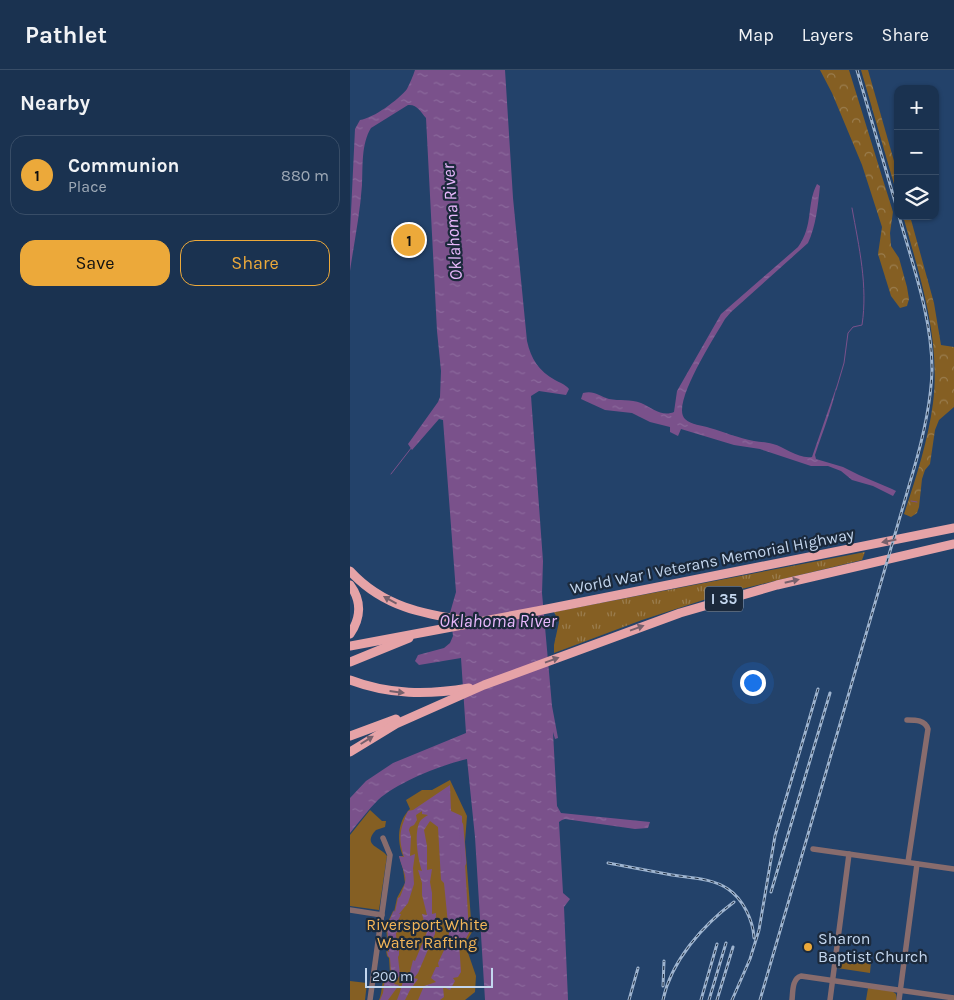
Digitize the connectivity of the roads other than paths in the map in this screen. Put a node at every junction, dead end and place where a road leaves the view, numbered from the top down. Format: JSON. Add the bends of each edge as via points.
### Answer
{"nodes":[{"id":1,"x":954,"y":528,"type":"edge"},
{"id":2,"x":954,"y":545,"type":"edge"},
{"id":3,"x":350,"y":571,"type":"edge"},
{"id":4,"x":350,"y":586,"type":"edge"},
{"id":5,"x":477,"y":622,"type":"junction"},
{"id":6,"x":420,"y":633,"type":"junction"},
{"id":7,"x":350,"y":634,"type":"edge"},
{"id":8,"x":350,"y":646,"type":"edge"},
{"id":9,"x":350,"y":662,"type":"edge"},
{"id":10,"x":350,"y":680,"type":"edge"},
{"id":11,"x":484,"y":685,"type":"junction"},
{"id":12,"x":429,"y":708,"type":"junction"},
{"id":13,"x":907,"y":720,"type":"dead end"},
{"id":14,"x":350,"y":736,"type":"edge"},
{"id":15,"x":350,"y":752,"type":"edge"},
{"id":16,"x":383,"y":838,"type":"dead end"},
{"id":17,"x":813,"y":849,"type":"dead end"},
{"id":18,"x":849,"y":854,"type":"junction"},
{"id":19,"x":908,"y":862,"type":"junction"},
{"id":20,"x":917,"y":864,"type":"junction"},
{"id":21,"x":954,"y":869,"type":"edge"},
{"id":22,"x":350,"y":910,"type":"edge"},
{"id":23,"x":382,"y":915,"type":"junction"},
{"id":24,"x":833,"y":981,"type":"junction"},
{"id":25,"x":901,"y":990,"type":"junction"},
{"id":26,"x":954,"y":998,"type":"edge"},
{"id":27,"x":370,"y":1000,"type":"edge"},
{"id":28,"x":792,"y":1000,"type":"edge"},
{"id":29,"x":830,"y":1000,"type":"edge"},
{"id":30,"x":899,"y":1000,"type":"edge"}],
"edges":[{"from":1,"to":5,"type":"highway","name":"World War I Veterans Memorial Highway","number":"I 35","one_way":true},
{"from":11,"to":2,"type":"highway","name":"World War I Veterans Memorial Highway","number":"I 35","one_way":true,"via":[[724,599]]},
{"from":5,"to":3,"type":"highway","number":"I 35","one_way":true,"via":[[436,616],[398,605]]},
{"from":4,"to":7,"type":"highway","via":[[357,597],[359,610]]},
{"from":5,"to":6,"type":"highway","name":"World War I Veterans Memorial Highway"},
{"from":6,"to":8,"type":"highway"},
{"from":6,"to":9,"type":"highway"},
{"from":10,"to":11,"type":"highway","number":"I 35","one_way":true,"via":[[411,693],[445,692]]},
{"from":11,"to":12,"type":"highway"},
{"from":12,"to":14,"type":"highway"},
{"from":15,"to":12,"type":"highway","one_way":true},
{"from":13,"to":19,"type":"street","via":[[921,721],[928,729]]},
{"from":16,"to":23,"type":"street","via":[[390,854]]},
{"from":17,"to":18,"type":"street"},
{"from":18,"to":19,"type":"street"},
{"from":18,"to":24,"type":"street"},
{"from":19,"to":20,"type":"street"},
{"from":20,"to":21,"type":"street"},
{"from":20,"to":25,"type":"street"},
{"from":22,"to":23,"type":"street"},
{"from":23,"to":27,"type":"street"},
{"from":24,"to":25,"type":"street"},
{"from":24,"to":28,"type":"street","via":[[797,978]]},
{"from":24,"to":29,"type":"street"},
{"from":25,"to":26,"type":"street"},
{"from":25,"to":30,"type":"street"}]}
